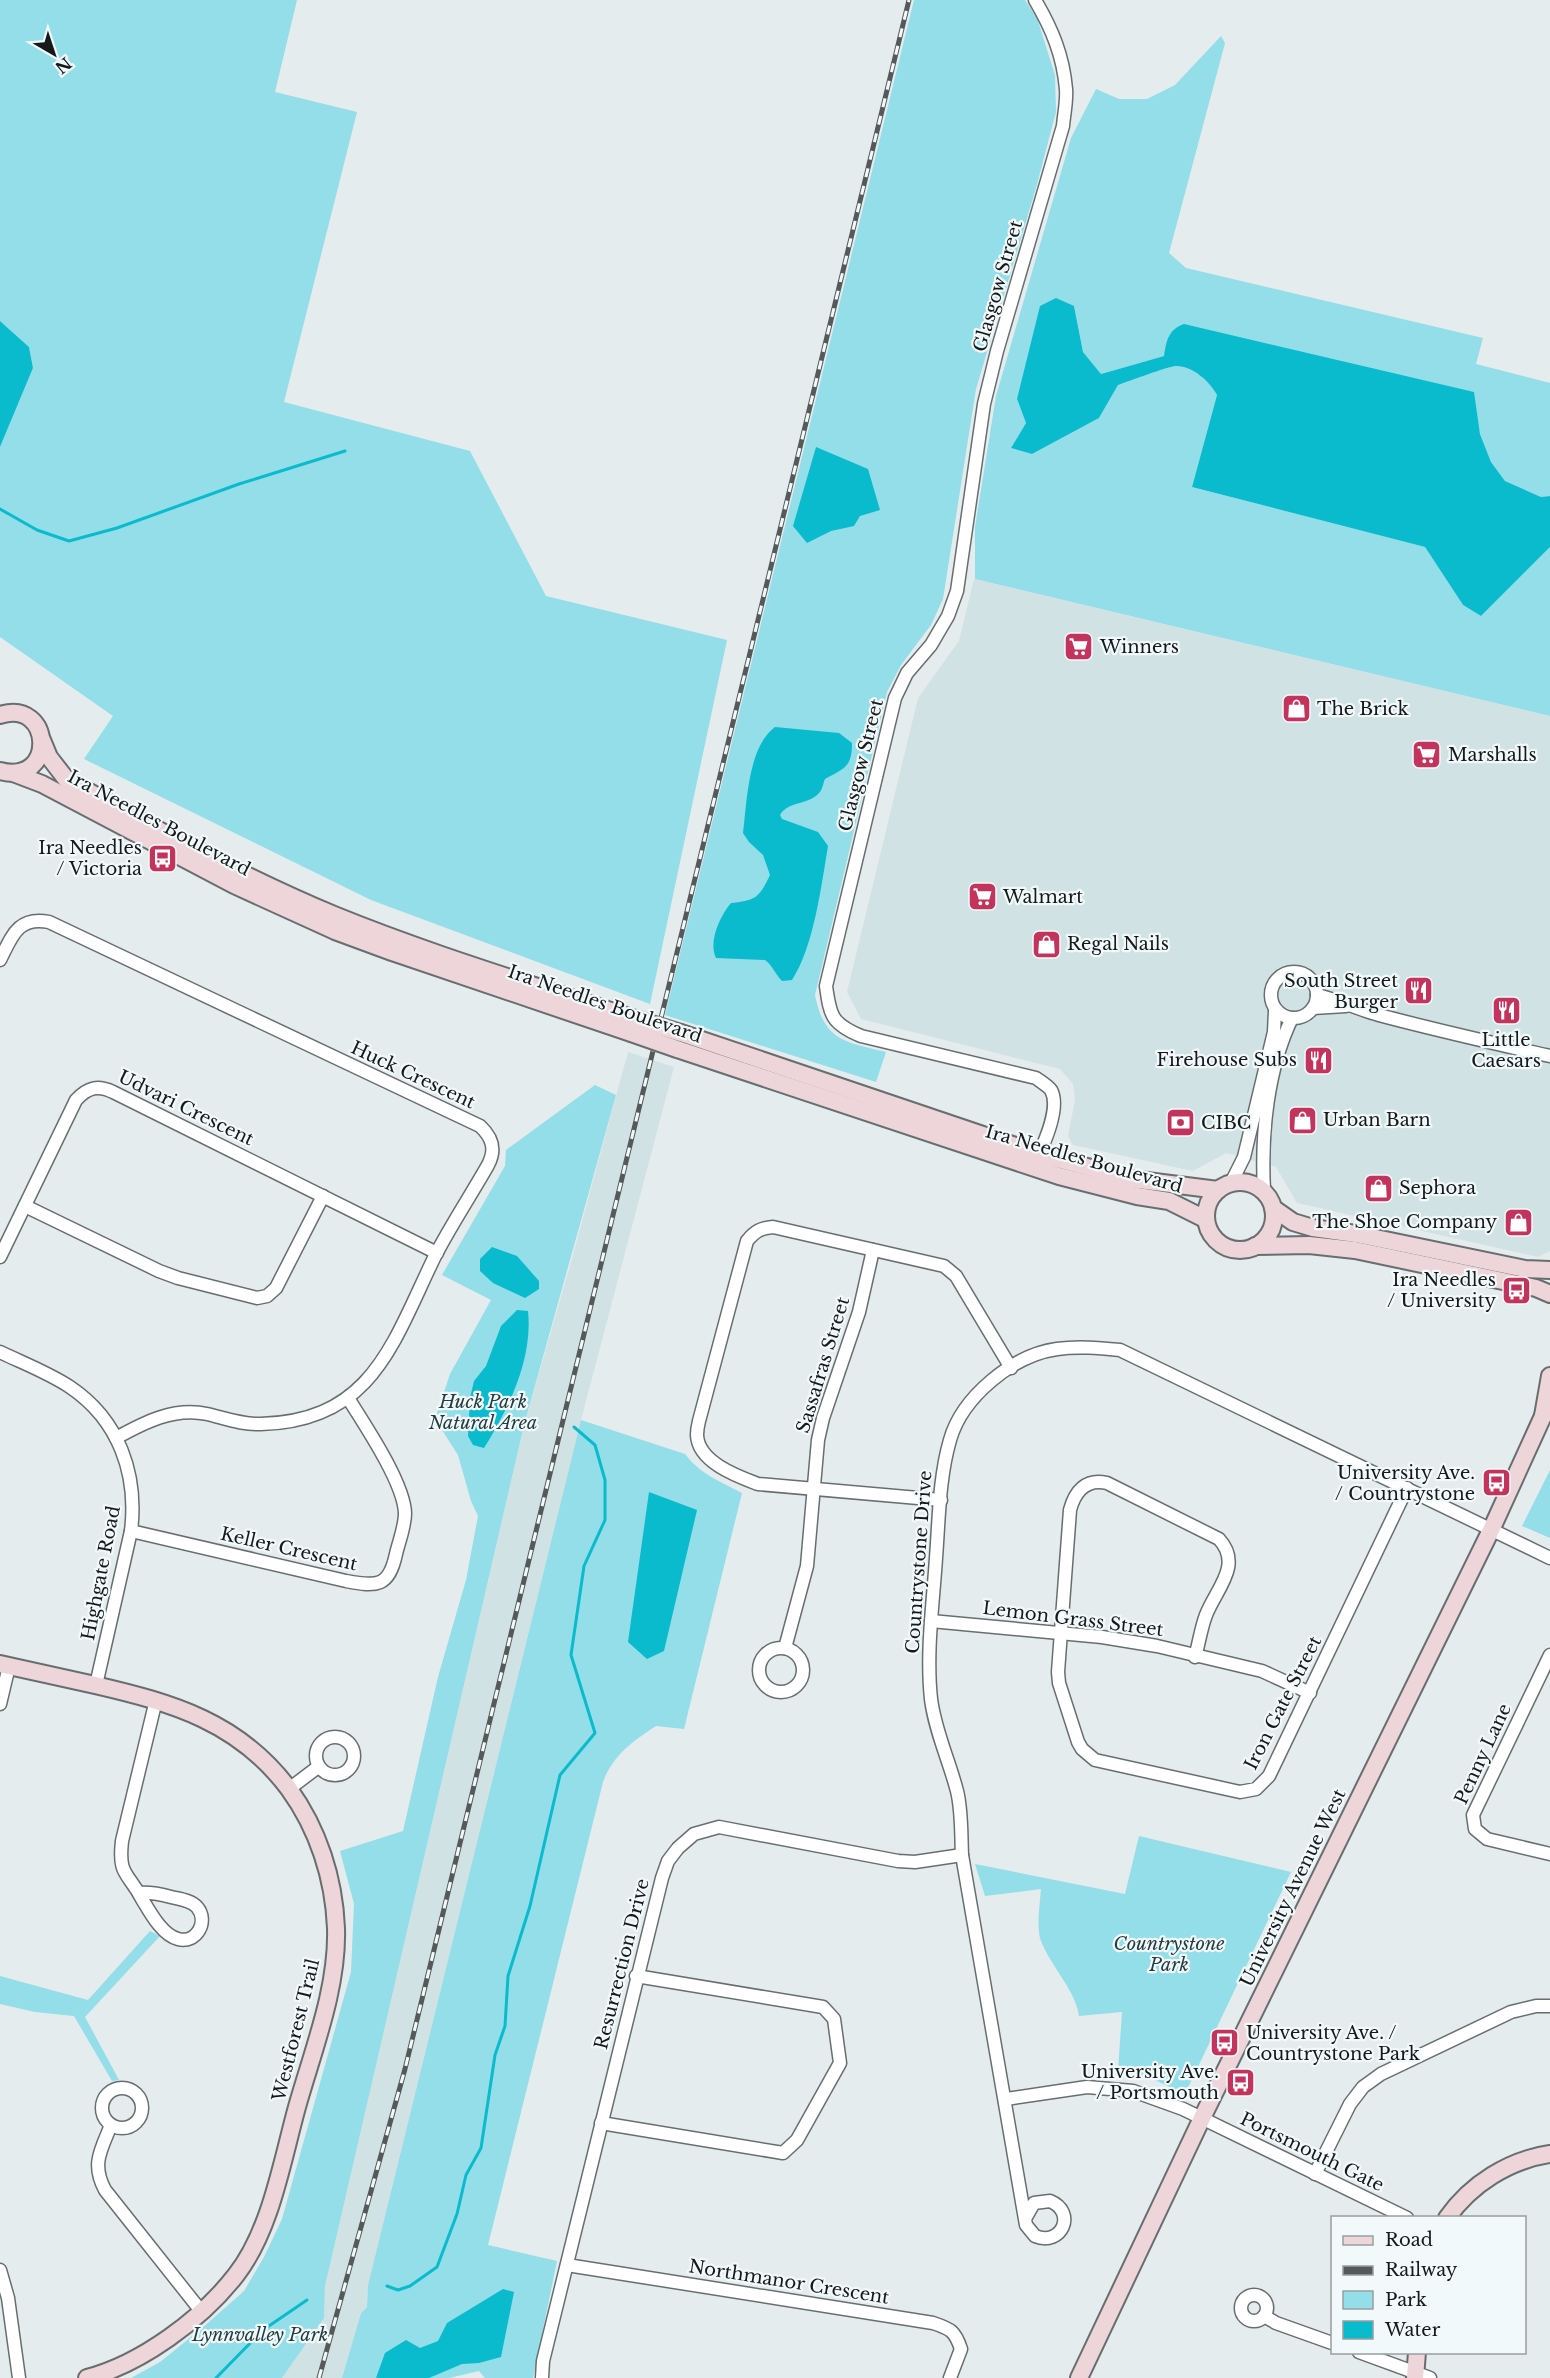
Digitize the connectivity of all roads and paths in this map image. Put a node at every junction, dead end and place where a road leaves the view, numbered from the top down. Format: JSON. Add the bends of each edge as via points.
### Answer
{"nodes":[{"id":1,"x":1035,"y":0,"type":"edge"},
{"id":2,"x":4,"y":711,"type":"edge"},
{"id":3,"x":42,"y":740,"type":"junction"},
{"id":4,"x":5,"y":773,"type":"edge"},
{"id":5,"x":0,"y":960,"type":"edge"},
{"id":6,"x":1317,"y":996,"type":"junction"},
{"id":7,"x":1346,"y":1005,"type":"junction"},
{"id":8,"x":1313,"y":1008,"type":"junction"},
{"id":9,"x":1275,"y":1010,"type":"junction"},
{"id":10,"x":1292,"y":1018,"type":"junction"},
{"id":11,"x":633,"y":1026,"type":"junction"},
{"id":12,"x":679,"y":1041,"type":"junction"},
{"id":13,"x":1550,"y":1056,"type":"edge"},
{"id":14,"x":1039,"y":1154,"type":"junction"},
{"id":15,"x":1224,"y":1186,"type":"junction"},
{"id":16,"x":1264,"y":1191,"type":"junction"},
{"id":17,"x":323,"y":1196,"type":"junction"},
{"id":18,"x":25,"y":1206,"type":"junction"},
{"id":19,"x":1273,"y":1208,"type":"junction"},
{"id":20,"x":1205,"y":1219,"type":"junction"},
{"id":21,"x":1255,"y":1246,"type":"junction"},
{"id":22,"x":873,"y":1250,"type":"junction"},
{"id":23,"x":437,"y":1252,"type":"junction"},
{"id":24,"x":0,"y":1257,"type":"edge"},
{"id":25,"x":1550,"y":1270,"type":"edge"},
{"id":26,"x":1550,"y":1294,"type":"edge"},
{"id":27,"x":0,"y":1352,"type":"edge"},
{"id":28,"x":1011,"y":1368,"type":"junction"},
{"id":29,"x":1550,"y":1376,"type":"edge"},
{"id":30,"x":348,"y":1398,"type":"junction"},
{"id":31,"x":1546,"y":1411,"type":"edge"},
{"id":32,"x":116,"y":1438,"type":"junction"},
{"id":33,"x":1407,"y":1488,"type":"junction"},
{"id":34,"x":813,"y":1490,"type":"junction"},
{"id":35,"x":941,"y":1500,"type":"junction"},
{"id":36,"x":1492,"y":1528,"type":"junction"},
{"id":37,"x":131,"y":1531,"type":"junction"},
{"id":38,"x":1550,"y":1558,"type":"edge"},
{"id":39,"x":931,"y":1621,"type":"junction"},
{"id":40,"x":1060,"y":1633,"type":"junction"},
{"id":41,"x":785,"y":1648,"type":"dead end"},
{"id":42,"x":1550,"y":1655,"type":"edge"},
{"id":43,"x":1195,"y":1656,"type":"junction"},
{"id":44,"x":4,"y":1665,"type":"edge"},
{"id":45,"x":96,"y":1685,"type":"junction"},
{"id":46,"x":1310,"y":1693,"type":"junction"},
{"id":47,"x":156,"y":1700,"type":"junction"},
{"id":48,"x":0,"y":1704,"type":"edge"},
{"id":49,"x":318,"y":1767,"type":"dead end"},
{"id":50,"x":289,"y":1790,"type":"junction"},
{"id":51,"x":1550,"y":1854,"type":"edge"},
{"id":52,"x":962,"y":1855,"type":"junction"},
{"id":53,"x":139,"y":1893,"type":"junction"},
{"id":54,"x":636,"y":1976,"type":"junction"},
{"id":55,"x":1550,"y":2006,"type":"edge"},
{"id":56,"x":1006,"y":2099,"type":"junction"},
{"id":57,"x":1202,"y":2118,"type":"junction"},
{"id":58,"x":601,"y":2123,"type":"junction"},
{"id":59,"x":111,"y":2125,"type":"dead end"},
{"id":60,"x":1550,"y":2154,"type":"edge"},
{"id":61,"x":1315,"y":2174,"type":"junction"},
{"id":62,"x":1405,"y":2216,"type":"edge"},
{"id":63,"x":1448,"y":2216,"type":"edge"},
{"id":64,"x":1026,"y":2217,"type":"dead end"},
{"id":65,"x":567,"y":2265,"type":"junction"},
{"id":66,"x":0,"y":2270,"type":"edge"},
{"id":67,"x":201,"y":2311,"type":"junction"},
{"id":68,"x":1264,"y":2316,"type":"dead end"},
{"id":69,"x":1331,"y":2343,"type":"edge"},
{"id":70,"x":1364,"y":2354,"type":"edge"},
{"id":71,"x":1417,"y":2354,"type":"edge"},
{"id":72,"x":1420,"y":2376,"type":"edge"},
{"id":73,"x":19,"y":2378,"type":"edge"},
{"id":74,"x":87,"y":2378,"type":"edge"},
{"id":75,"x":542,"y":2378,"type":"edge"},
{"id":76,"x":950,"y":2378,"type":"edge"},
{"id":77,"x":1079,"y":2378,"type":"edge"}],
"edges":[{"from":1,"to":14,"type":"street","name":"Glasgow Street","via":[[1052,28],[1061,61],[1066,91],[1063,126],[984,404],[957,591],[948,616],[931,645],[907,673],[892,707],[826,986],[830,1013],[854,1033],[1036,1078],[1050,1090],[1054,1103]]},
{"from":2,"to":3,"type":"main road","name":"Ira Needles Boulevard","via":[[32,720]]},
{"from":3,"to":4,"type":"main road","via":[[35,762],[26,770]]},
{"from":3,"to":11,"type":"main road","name":"Ira Needles Boulevard","via":[[54,766],[66,779],[248,876],[334,915]]},
{"from":4,"to":11,"type":"main road","name":"Ira Needles Boulevard","via":[[42,784],[234,885],[335,931]]},
{"from":5,"to":23,"type":"street","name":"Huck Crescent","via":[[20,927],[34,921],[49,922],[480,1126],[493,1146],[492,1158]]},
{"from":6,"to":7,"type":"street"},
{"from":6,"to":8,"type":"street"},
{"from":6,"to":9,"type":"street","via":[[1308,976],[1294,971],[1283,974],[1270,991]]},
{"from":7,"to":8,"type":"street"},
{"from":7,"to":13,"type":"street"},
{"from":8,"to":10,"type":"street"},
{"from":9,"to":10,"type":"street"},
{"from":9,"to":15,"type":"street","via":[[1274,1032],[1245,1157]]},
{"from":10,"to":16,"type":"street","via":[[1267,1106]]},
{"from":11,"to":12,"type":"main road","name":"Ira Needles Boulevard","bridge":true},
{"from":12,"to":14,"type":"main road","name":"Ira Needles Boulevard"},
{"from":12,"to":20,"type":"main road","name":"Ira Needles Boulevard","via":[[1059,1176],[1169,1201]]},
{"from":14,"to":15,"type":"main road","name":"Ira Needles Boulevard","via":[[1131,1179]]},
{"from":15,"to":16,"type":"main road","via":[[1249,1182]]},
{"from":15,"to":20,"type":"main road","via":[[1210,1198]]},
{"from":16,"to":19,"type":"main road"},
{"from":17,"to":18,"type":"street","via":[[276,1288],[257,1298],[178,1278]]},
{"from":17,"to":18,"type":"street","name":"Udvari Crescent","via":[[96,1087],[76,1100]]},
{"from":17,"to":23,"type":"street","name":"Udvari Crescent"},
{"from":18,"to":24,"type":"street","name":"Udvari Crescent"},
{"from":19,"to":21,"type":"main road","via":[[1271,1230]]},
{"from":19,"to":25,"type":"main road","via":[[1293,1222],[1313,1228],[1525,1269]]},
{"from":20,"to":21,"type":"main road","via":[[1208,1230],[1223,1246],[1233,1250]]},
{"from":21,"to":26,"type":"main road","via":[[1309,1245],[1355,1250]]},
{"from":22,"to":28,"type":"street","via":[[944,1266],[956,1275]]},
{"from":22,"to":34,"type":"street","name":"Sassafras Street","via":[[859,1312],[823,1418]]},
{"from":22,"to":34,"type":"street","via":[[773,1227],[753,1232],[744,1249],[699,1421],[699,1446],[708,1459],[758,1484]]},
{"from":23,"to":30,"type":"street","name":"Huck Crescent","via":[[381,1364]]},
{"from":27,"to":32,"type":"street","name":"Highgate Road","via":[[69,1386],[90,1403]]},
{"from":28,"to":33,"type":"street","name":"Countrystone Drive","via":[[1054,1349],[1120,1350]]},
{"from":28,"to":35,"type":"street","name":"Countrystone Drive","via":[[975,1397],[951,1437]]},
{"from":29,"to":31,"type":"main road","name":"University Avenue West"},
{"from":30,"to":32,"type":"street","name":"Huck Crescent","via":[[302,1420],[280,1423],[169,1414]]},
{"from":30,"to":37,"type":"street","name":"Keller Crescent","via":[[390,1470],[404,1505],[405,1517],[393,1566],[383,1582],[374,1585],[346,1581]]},
{"from":31,"to":36,"type":"main road","name":"University Avenue West"},
{"from":32,"to":37,"type":"street","name":"Highgate Road","via":[[132,1485]]},
{"from":33,"to":36,"type":"street","name":"Countrystone Drive"},
{"from":33,"to":46,"type":"street","name":"Iron Gate Street"},
{"from":34,"to":35,"type":"street"},
{"from":34,"to":41,"type":"street","name":"Sassafras Street","via":[[807,1566]]},
{"from":35,"to":39,"type":"street","name":"Countrystone Drive"},
{"from":36,"to":38,"type":"street","name":"Countrystone Drive"},
{"from":36,"to":57,"type":"main road","name":"University Avenue West"},
{"from":37,"to":45,"type":"street","name":"Highgate Road"},
{"from":39,"to":40,"type":"street","name":"Lemon Grass Street"},
{"from":39,"to":52,"type":"street","name":"Countrystone Drive","via":[[931,1700],[957,1793]]},
{"from":40,"to":43,"type":"street","name":"Lemon Grass Street","via":[[1146,1644]]},
{"from":40,"to":43,"type":"street","name":"Iron Gate Street","via":[[1073,1499],[1084,1485],[1101,1482],[1219,1539],[1226,1547],[1229,1566],[1205,1616]]},
{"from":40,"to":46,"type":"street","name":"Iron Gate Street","via":[[1059,1683],[1078,1742],[1088,1755],[1104,1762],[1240,1792],[1256,1789],[1269,1776]]},
{"from":42,"to":51,"type":"street","name":"Penny Lane","via":[[1476,1808],[1473,1823],[1487,1839]]},
{"from":43,"to":46,"type":"street","name":"Lemon Grass Street","via":[[1262,1671]]},
{"from":44,"to":45,"type":"main road","name":"Westforest Trail"},
{"from":44,"to":48,"type":"street"},
{"from":45,"to":47,"type":"main road","name":"Westforest Trail"},
{"from":47,"to":50,"type":"main road","name":"Westforest Trail","via":[[205,1718],[228,1732],[250,1748]]},
{"from":47,"to":53,"type":"street","via":[[120,1860],[124,1875]]},
{"from":49,"to":50,"type":"street"},
{"from":50,"to":67,"type":"main road","name":"Westforest Trail","via":[[320,1844],[327,1870],[335,1917],[335,1962],[263,2226],[237,2273]]},
{"from":52,"to":54,"type":"street","name":"Resurrection Drive","via":[[898,1861],[718,1827],[694,1834],[668,1861]]},
{"from":52,"to":56,"type":"street","name":"Countrystone Drive"},
{"from":53,"to":53,"type":"street","via":[[172,1937],[189,1940],[202,1927],[202,1917],[190,1902]]},
{"from":54,"to":58,"type":"street","name":"Resurrection Drive"},
{"from":54,"to":58,"type":"street","via":[[823,2007],[834,2019],[840,2063],[797,2140],[783,2153]]},
{"from":55,"to":61,"type":"street","via":[[1511,2013],[1381,2074],[1363,2087],[1350,2104]]},
{"from":56,"to":57,"type":"street","via":[[1087,2087],[1114,2088],[1155,2098]]},
{"from":56,"to":64,"type":"street","name":"Countrystone Drive"},
{"from":57,"to":61,"type":"street","name":"Portsmouth Gate"},
{"from":57,"to":77,"type":"main road","name":"University Avenue West"},
{"from":58,"to":65,"type":"street","name":"Resurrection Drive"},
{"from":59,"to":67,"type":"street","via":[[98,2158],[100,2180]]},
{"from":60,"to":63,"type":"main road","via":[[1516,2163],[1490,2176],[1465,2195]]},
{"from":61,"to":62,"type":"street","name":"Portsmouth Gate"},
{"from":65,"to":75,"type":"street","name":"Resurrection Drive"},
{"from":65,"to":76,"type":"street","name":"Northmanor Crescent","via":[[933,2323],[956,2335],[961,2349]]},
{"from":66,"to":73,"type":"street","via":[[8,2298]]},
{"from":67,"to":74,"type":"main road","name":"Westforest Trail","via":[[140,2356]]},
{"from":68,"to":69,"type":"street"},
{"from":70,"to":72,"type":"street"},
{"from":71,"to":72,"type":"main road"}]}
